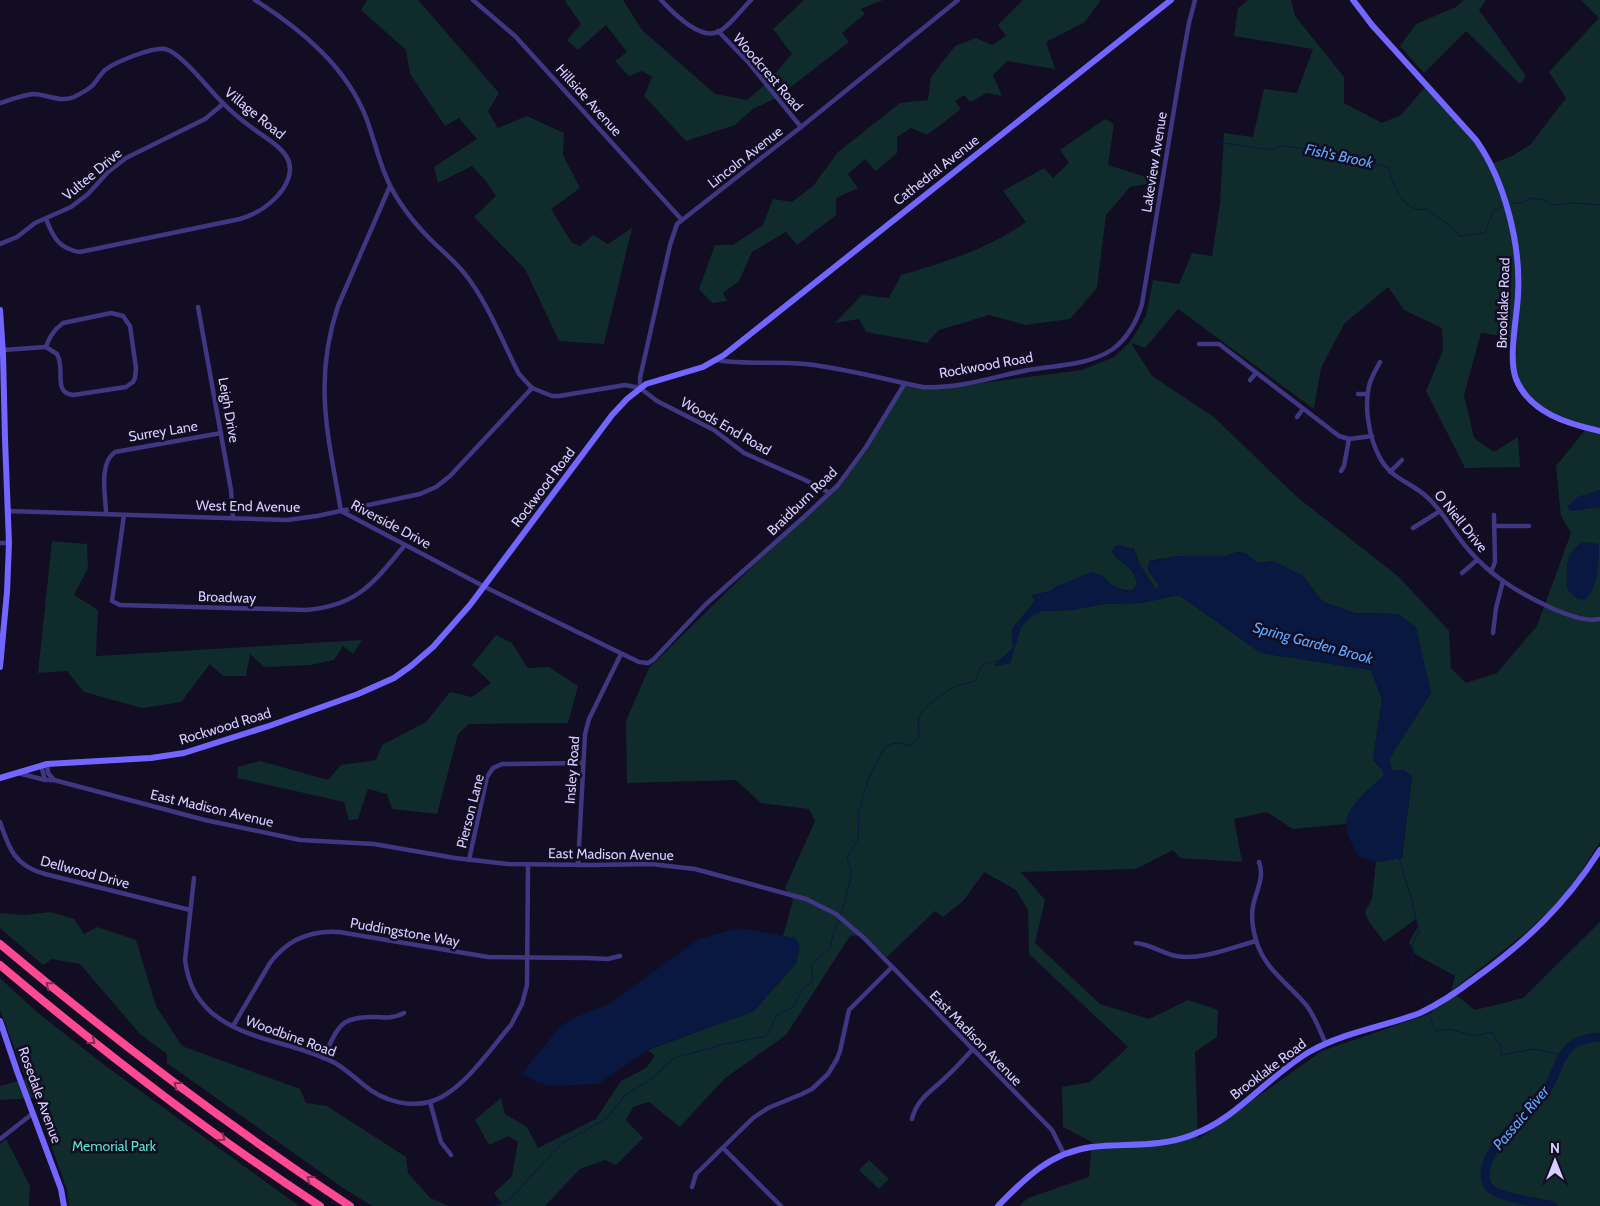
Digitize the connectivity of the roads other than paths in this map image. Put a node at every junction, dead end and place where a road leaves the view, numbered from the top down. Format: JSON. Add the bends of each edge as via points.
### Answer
{"nodes":[{"id":1,"x":255,"y":0,"type":"edge"},
{"id":2,"x":473,"y":0,"type":"edge"},
{"id":3,"x":662,"y":0,"type":"edge"},
{"id":4,"x":751,"y":0,"type":"edge"},
{"id":5,"x":958,"y":0,"type":"edge"},
{"id":6,"x":1171,"y":0,"type":"edge"},
{"id":7,"x":1196,"y":0,"type":"edge"},
{"id":8,"x":1353,"y":0,"type":"edge"},
{"id":9,"x":718,"y":32,"type":"junction"},
{"id":10,"x":0,"y":104,"type":"edge"},
{"id":11,"x":223,"y":104,"type":"junction"},
{"id":12,"x":801,"y":127,"type":"junction"},
{"id":13,"x":390,"y":186,"type":"junction"},
{"id":14,"x":46,"y":219,"type":"junction"},
{"id":15,"x":682,"y":220,"type":"junction"},
{"id":16,"x":0,"y":244,"type":"edge"},
{"id":17,"x":198,"y":307,"type":"dead end"},
{"id":18,"x":0,"y":310,"type":"edge"},
{"id":19,"x":1132,"y":327,"type":"joint"},
{"id":20,"x":1199,"y":344,"type":"dead end"},
{"id":21,"x":46,"y":347,"type":"junction"},
{"id":22,"x":2,"y":348,"type":"edge"},
{"id":23,"x":717,"y":360,"type":"junction"},
{"id":24,"x":1380,"y":362,"type":"dead end"},
{"id":25,"x":1256,"y":372,"type":"junction"},
{"id":26,"x":1250,"y":380,"type":"dead end"},
{"id":27,"x":905,"y":383,"type":"junction"},
{"id":28,"x":532,"y":388,"type":"junction"},
{"id":29,"x":640,"y":388,"type":"junction"},
{"id":30,"x":1358,"y":394,"type":"dead end"},
{"id":31,"x":1368,"y":394,"type":"junction"},
{"id":32,"x":1303,"y":409,"type":"junction"},
{"id":33,"x":1297,"y":417,"type":"dead end"},
{"id":34,"x":1600,"y":431,"type":"edge"},
{"id":35,"x":222,"y":433,"type":"junction"},
{"id":36,"x":1372,"y":436,"type":"junction"},
{"id":37,"x":1349,"y":439,"type":"junction"},
{"id":38,"x":3,"y":452,"type":"edge"},
{"id":39,"x":1402,"y":460,"type":"dead end"},
{"id":40,"x":1341,"y":471,"type":"dead end"},
{"id":41,"x":1390,"y":472,"type":"junction"},
{"id":42,"x":830,"y":493,"type":"junction"},
{"id":43,"x":8,"y":511,"type":"junction"},
{"id":44,"x":341,"y":511,"type":"junction"},
{"id":45,"x":1440,"y":511,"type":"junction"},
{"id":46,"x":106,"y":514,"type":"junction"},
{"id":47,"x":124,"y":515,"type":"junction"},
{"id":48,"x":1494,"y":515,"type":"dead end"},
{"id":49,"x":232,"y":518,"type":"junction"},
{"id":50,"x":1494,"y":526,"type":"junction"},
{"id":51,"x":1529,"y":526,"type":"dead end"},
{"id":52,"x":1413,"y":528,"type":"dead end"},
{"id":53,"x":0,"y":543,"type":"edge"},
{"id":54,"x":9,"y":543,"type":"junction"},
{"id":55,"x":405,"y":545,"type":"junction"},
{"id":56,"x":1477,"y":560,"type":"junction"},
{"id":57,"x":1490,"y":572,"type":"junction"},
{"id":58,"x":1462,"y":573,"type":"dead end"},
{"id":59,"x":1503,"y":581,"type":"junction"},
{"id":60,"x":485,"y":587,"type":"junction"},
{"id":61,"x":693,"y":617,"type":"joint"},
{"id":62,"x":1600,"y":620,"type":"edge"},
{"id":63,"x":1493,"y":633,"type":"dead end"},
{"id":64,"x":1,"y":643,"type":"edge"},
{"id":65,"x":621,"y":654,"type":"junction"},
{"id":66,"x":0,"y":667,"type":"edge"},
{"id":67,"x":583,"y":763,"type":"junction"},
{"id":68,"x":44,"y":765,"type":"junction"},
{"id":69,"x":17,"y":772,"type":"junction"},
{"id":70,"x":0,"y":778,"type":"edge"},
{"id":71,"x":45,"y":780,"type":"junction"},
{"id":72,"x":54,"y":780,"type":"junction"},
{"id":73,"x":0,"y":822,"type":"edge"},
{"id":74,"x":1600,"y":850,"type":"edge"},
{"id":75,"x":469,"y":860,"type":"junction"},
{"id":76,"x":1259,"y":862,"type":"dead end"},
{"id":77,"x":528,"y":864,"type":"junction"},
{"id":78,"x":578,"y":865,"type":"junction"},
{"id":79,"x":194,"y":878,"type":"dead end"},
{"id":80,"x":190,"y":910,"type":"junction"},
{"id":81,"x":1256,"y":941,"type":"junction"},
{"id":82,"x":1136,"y":943,"type":"dead end"},
{"id":83,"x":0,"y":944,"type":"edge"},
{"id":84,"x":620,"y":956,"type":"dead end"},
{"id":85,"x":528,"y":958,"type":"junction"},
{"id":86,"x":0,"y":966,"type":"edge"},
{"id":87,"x":892,"y":967,"type":"junction"},
{"id":88,"x":404,"y":1013,"type":"dead end"},
{"id":89,"x":0,"y":1022,"type":"edge"},
{"id":90,"x":233,"y":1026,"type":"junction"},
{"id":91,"x":1326,"y":1044,"type":"junction"},
{"id":92,"x":972,"y":1050,"type":"junction"},
{"id":93,"x":323,"y":1058,"type":"junction"},
{"id":94,"x":430,"y":1102,"type":"junction"},
{"id":95,"x":32,"y":1114,"type":"junction"},
{"id":96,"x":912,"y":1119,"type":"dead end"},
{"id":97,"x":0,"y":1139,"type":"edge"},
{"id":98,"x":723,"y":1148,"type":"junction"},
{"id":99,"x":451,"y":1154,"type":"dead end"},
{"id":100,"x":1064,"y":1154,"type":"junction"},
{"id":101,"x":692,"y":1187,"type":"dead end"},
{"id":102,"x":64,"y":1206,"type":"edge"},
{"id":103,"x":320,"y":1206,"type":"edge"},
{"id":104,"x":350,"y":1206,"type":"edge"},
{"id":105,"x":781,"y":1206,"type":"edge"},
{"id":106,"x":998,"y":1206,"type":"edge"}],
"edges":[{"from":1,"to":13,"type":"street","via":[[324,53],[346,81],[361,104]]},
{"from":2,"to":15,"type":"street","name":"Hillside Avenue","via":[[516,36]]},
{"from":3,"to":9,"type":"street","via":[[696,31],[706,34]]},
{"from":4,"to":9,"type":"street"},
{"from":5,"to":12,"type":"street","name":"Lincoln Avenue"},
{"from":6,"to":23,"type":"street","name":"Cathedral Avenue"},
{"from":7,"to":19,"type":"street","name":"Lakeview Avenue","via":[[1182,61],[1142,304]]},
{"from":8,"to":34,"type":"street","name":"Brooklake Road","via":[[1372,26],[1476,140],[1488,160],[1517,250],[1513,363],[1521,387],[1537,406],[1554,417]]},
{"from":9,"to":12,"type":"street","name":"Woodcrest Road","via":[[750,63]]},
{"from":10,"to":11,"type":"street","name":"Village Road","via":[[32,94],[56,100],[68,99],[89,88],[113,65],[151,50],[165,49],[183,60]]},
{"from":11,"to":14,"type":"street","name":"Vultee Drive","via":[[205,118],[126,158],[80,201]]},
{"from":11,"to":14,"type":"street","name":"Village Road","via":[[280,148],[289,163],[284,186],[256,213],[80,252],[56,241]]},
{"from":12,"to":15,"type":"street","name":"Lincoln Avenue"},
{"from":13,"to":28,"type":"street","via":[[418,227],[473,284],[519,374]]},
{"from":13,"to":44,"type":"street","name":"Riverside Drive","via":[[338,306],[326,356],[325,417]]},
{"from":14,"to":16,"type":"street","name":"Vultee Drive"},
{"from":15,"to":29,"type":"street","name":"Lincoln Avenue","via":[[675,228],[670,246]]},
{"from":17,"to":35,"type":"street","name":"Leigh Drive"},
{"from":18,"to":22,"type":"street"},
{"from":19,"to":27,"type":"street","name":"Rockwood Road","via":[[1114,348],[1088,361],[945,387]]},
{"from":20,"to":25,"type":"street","via":[[1219,344]]},
{"from":21,"to":21,"type":"street","via":[[57,354],[60,383],[69,394],[126,387],[135,378],[130,326],[118,314],[63,323]]},
{"from":21,"to":22,"type":"street"},
{"from":22,"to":38,"type":"street"},
{"from":23,"to":27,"type":"street","name":"Rockwood Road","via":[[805,364]]},
{"from":23,"to":29,"type":"street","name":"Rockwood Road"},
{"from":24,"to":31,"type":"street","name":"O Niell Drive","via":[[1371,378]]},
{"from":25,"to":26,"type":"street"},
{"from":25,"to":32,"type":"street"},
{"from":27,"to":42,"type":"street","name":"Braidburn Road","via":[[866,447]]},
{"from":28,"to":29,"type":"street","via":[[559,396],[625,385]]},
{"from":28,"to":44,"type":"street","name":"West End Avenue","via":[[436,487],[420,494]]},
{"from":29,"to":42,"type":"street","name":"Woods End Road","via":[[657,401],[714,430],[744,453]]},
{"from":29,"to":60,"type":"street","name":"Rockwood Road","via":[[612,415]]},
{"from":30,"to":31,"type":"street"},
{"from":31,"to":36,"type":"street","name":"O Niell Drive"},
{"from":32,"to":33,"type":"street"},
{"from":32,"to":37,"type":"street","via":[[1339,436]]},
{"from":35,"to":46,"type":"street","name":"Surrey Lane","via":[[115,452],[104,468]]},
{"from":35,"to":49,"type":"street","name":"Leigh Drive","via":[[233,505]]},
{"from":36,"to":37,"type":"street"},
{"from":36,"to":41,"type":"street","name":"O Niell Drive","via":[[1378,456]]},
{"from":37,"to":40,"type":"street"},
{"from":38,"to":43,"type":"street"},
{"from":39,"to":41,"type":"street"},
{"from":41,"to":45,"type":"street","name":"O Niell Drive","via":[[1422,492]]},
{"from":42,"to":61,"type":"street","name":"Braidburn Road"},
{"from":43,"to":46,"type":"street","name":"West End Avenue"},
{"from":43,"to":54,"type":"street"},
{"from":44,"to":49,"type":"street","name":"West End Avenue","via":[[287,520]]},
{"from":44,"to":55,"type":"street","name":"Riverside Drive"},
{"from":45,"to":52,"type":"street"},
{"from":45,"to":56,"type":"street","name":"O Niell Drive"},
{"from":46,"to":47,"type":"street","name":"West End Avenue"},
{"from":47,"to":49,"type":"street","name":"West End Avenue"},
{"from":47,"to":55,"type":"street","name":"Broadway","via":[[112,601],[120,605],[306,610],[328,607],[350,599],[368,587]]},
{"from":48,"to":50,"type":"street"},
{"from":50,"to":51,"type":"street"},
{"from":50,"to":57,"type":"street","via":[[1495,562]]},
{"from":53,"to":54,"type":"street"},
{"from":54,"to":64,"type":"street"},
{"from":55,"to":60,"type":"street","name":"Riverside Drive"},
{"from":56,"to":57,"type":"street","name":"O Niell Drive"},
{"from":56,"to":58,"type":"street"},
{"from":57,"to":59,"type":"street","name":"O Niell Drive"},
{"from":59,"to":62,"type":"street","name":"O Niell Drive","via":[[1579,619]]},
{"from":59,"to":63,"type":"street"},
{"from":60,"to":65,"type":"street","name":"Riverside Drive"},
{"from":60,"to":68,"type":"street","name":"Rockwood Road","via":[[422,657],[394,678],[358,694],[184,753]]},
{"from":61,"to":65,"type":"street","name":"Riverside Drive","via":[[652,661],[643,663]]},
{"from":64,"to":66,"type":"street"},
{"from":65,"to":67,"type":"street","name":"Insley Road","via":[[587,726]]},
{"from":67,"to":75,"type":"street","name":"Pierson Lane","via":[[506,764],[493,768],[488,777]]},
{"from":67,"to":78,"type":"street","name":"Insley Road"},
{"from":68,"to":69,"type":"street","name":"Rockwood Road"},
{"from":68,"to":71,"type":"street"},
{"from":68,"to":72,"type":"street"},
{"from":69,"to":70,"type":"street","name":"Rockwood Road"},
{"from":69,"to":71,"type":"street","name":"East Madison Avenue"},
{"from":71,"to":72,"type":"street","name":"East Madison Avenue"},
{"from":72,"to":75,"type":"street","name":"East Madison Avenue","via":[[205,820],[294,839],[374,844]]},
{"from":73,"to":80,"type":"street","name":"Dellwood Drive","via":[[13,854],[31,869]]},
{"from":74,"to":91,"type":"street","name":"Brooklake Road","via":[[1568,896],[1542,923],[1480,975],[1434,1006]]},
{"from":75,"to":77,"type":"street","name":"East Madison Avenue"},
{"from":76,"to":81,"type":"street","via":[[1261,876],[1253,913]]},
{"from":77,"to":78,"type":"street","name":"East Madison Avenue"},
{"from":77,"to":85,"type":"street","name":"Woodbine Road"},
{"from":78,"to":87,"type":"street","name":"East Madison Avenue","via":[[650,864],[695,868],[806,899],[844,920]]},
{"from":79,"to":80,"type":"street","name":"Woodbine Road"},
{"from":80,"to":90,"type":"street","name":"Woodbine Road","via":[[185,960],[189,979],[202,1003]]},
{"from":81,"to":82,"type":"street","via":[[1185,957]]},
{"from":81,"to":91,"type":"street","via":[[1274,973],[1312,1013]]},
{"from":104,"to":83,"type":"highway","one_way":true,"via":[[157,1070]]},
{"from":84,"to":85,"type":"street","name":"Puddingstone Way","via":[[608,959]]},
{"from":85,"to":90,"type":"street","name":"Puddingstone Way","via":[[470,955],[338,932],[313,933],[290,942],[276,954]]},
{"from":85,"to":94,"type":"street","name":"Woodbine Road","via":[[526,993],[511,1025],[455,1089]]},
{"from":86,"to":103,"type":"highway","one_way":true,"via":[[147,1083]]},
{"from":87,"to":92,"type":"street","name":"East Madison Avenue"},
{"from":87,"to":98,"type":"street","via":[[849,1010],[840,1051],[828,1074],[812,1089],[760,1113]]},
{"from":88,"to":93,"type":"street","via":[[392,1018],[356,1017],[346,1021],[337,1030]]},
{"from":89,"to":95,"type":"street","name":"Rosedale Avenue"},
{"from":90,"to":93,"type":"street","name":"Woodbine Road"},
{"from":91,"to":100,"type":"street","name":"Brooklake Road","via":[[1290,1066],[1219,1122],[1194,1135],[1157,1144],[1092,1147]]},
{"from":92,"to":96,"type":"street","via":[[922,1099]]},
{"from":92,"to":100,"type":"street","name":"East Madison Avenue","via":[[1050,1129]]},
{"from":93,"to":94,"type":"street","name":"Woodbine Road","via":[[387,1099],[404,1103]]},
{"from":94,"to":99,"type":"street","via":[[441,1142]]},
{"from":95,"to":97,"type":"street"},
{"from":95,"to":102,"type":"street","name":"Rosedale Avenue"},
{"from":98,"to":101,"type":"street","via":[[696,1174]]},
{"from":98,"to":105,"type":"street"},
{"from":100,"to":106,"type":"street","name":"Brooklake Road","via":[[1035,1169]]}]}
